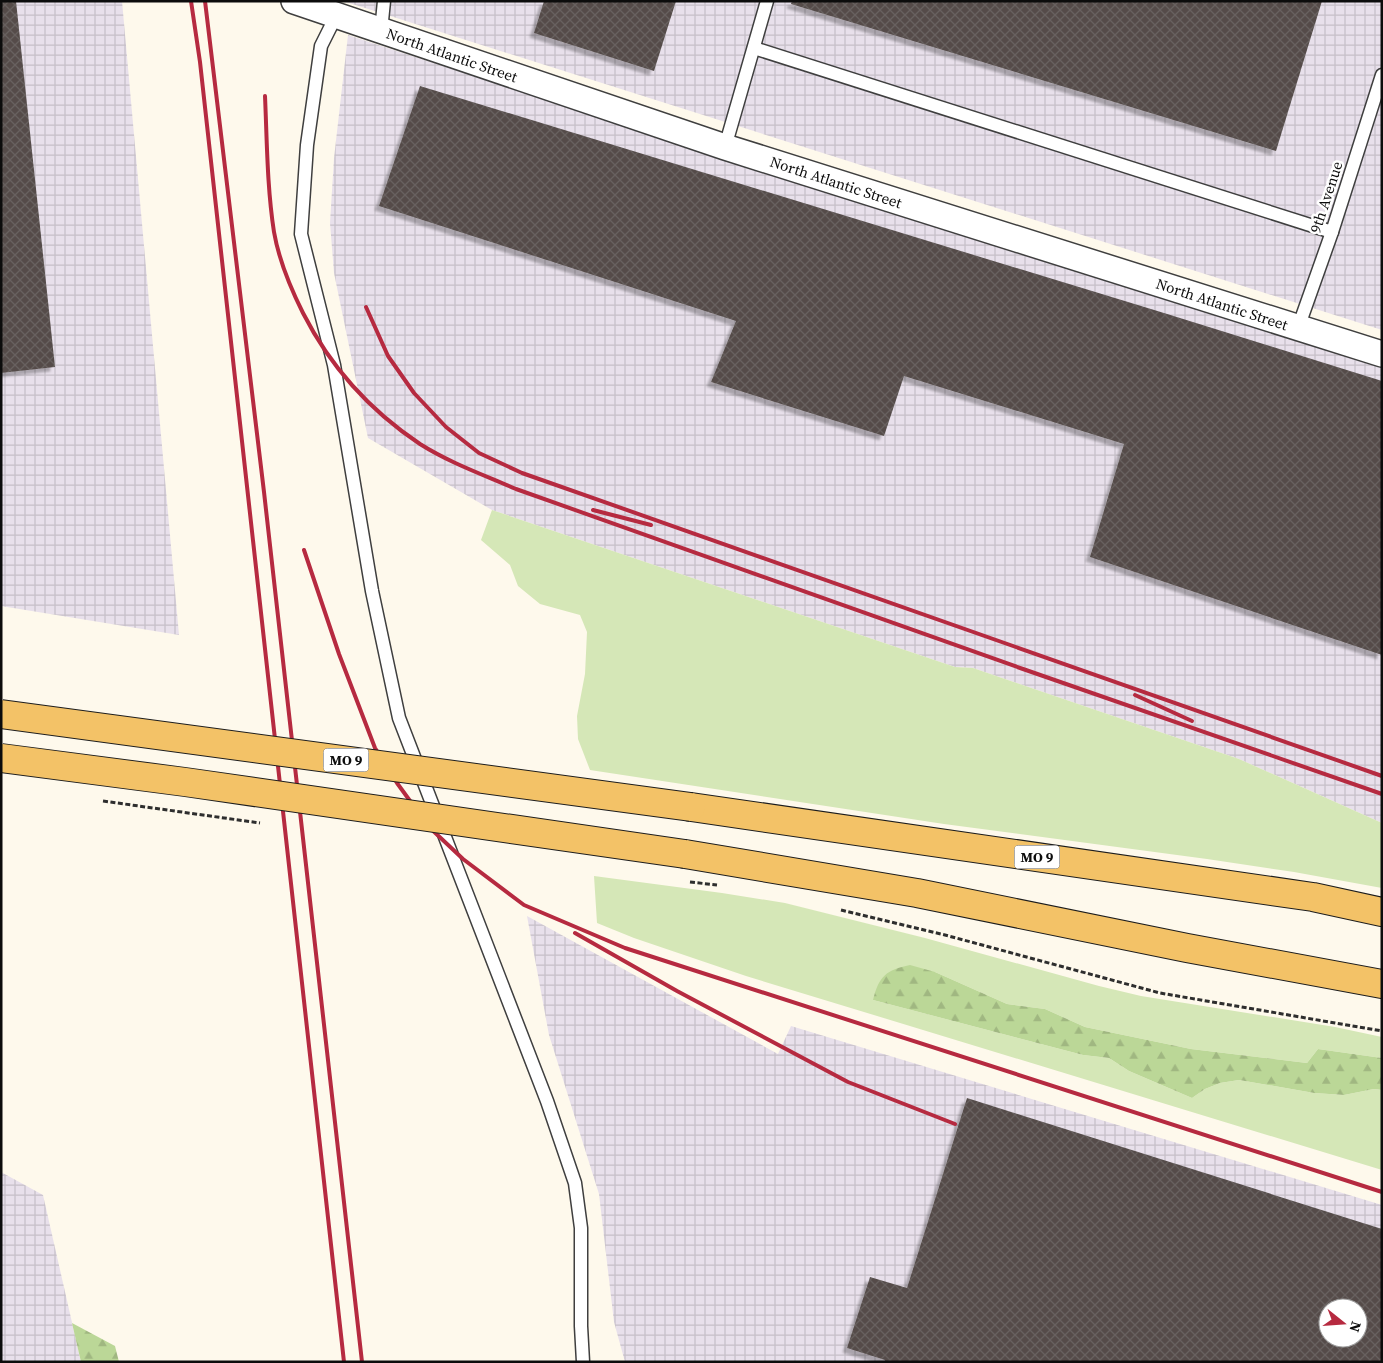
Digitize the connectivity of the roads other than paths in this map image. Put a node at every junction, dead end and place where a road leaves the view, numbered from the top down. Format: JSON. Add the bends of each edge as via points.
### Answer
{"nodes":[{"id":1,"x":294,"y":1,"type":"edge"},
{"id":2,"x":384,"y":1,"type":"edge"},
{"id":3,"x":767,"y":1,"type":"edge"},
{"id":4,"x":336,"y":16,"type":"junction"},
{"id":5,"x":381,"y":31,"type":"junction"},
{"id":6,"x":754,"y":48,"type":"junction"},
{"id":7,"x":1382,"y":75,"type":"edge"},
{"id":8,"x":726,"y":147,"type":"junction"},
{"id":9,"x":1332,"y":232,"type":"junction"},
{"id":10,"x":1298,"y":328,"type":"junction"},
{"id":11,"x":1382,"y":354,"type":"edge"},
{"id":12,"x":1,"y":714,"type":"edge"},
{"id":13,"x":1,"y":758,"type":"edge"},
{"id":14,"x":1382,"y":912,"type":"edge"},
{"id":15,"x":1382,"y":984,"type":"edge"},
{"id":16,"x":582,"y":1362,"type":"edge"}],
"edges":[{"from":1,"to":4,"type":"street","name":"North Atlantic Street"},
{"from":2,"to":5,"type":"lane"},
{"from":3,"to":6,"type":"lane"},
{"from":4,"to":5,"type":"street","name":"North Atlantic Street"},
{"from":4,"to":16,"type":"lane","via":[[321,46],[307,145],[301,234],[334,365],[372,591],[399,718],[547,1101],[575,1183],[581,1228]]},
{"from":5,"to":8,"type":"street","name":"North Atlantic Street"},
{"from":6,"to":8,"type":"lane"},
{"from":6,"to":9,"type":"lane"},
{"from":7,"to":9,"type":"lane","name":"9th Avenue"},
{"from":8,"to":10,"type":"street","name":"North Atlantic Street"},
{"from":9,"to":10,"type":"lane","name":"9th Avenue"},
{"from":10,"to":11,"type":"street","name":"North Atlantic Street"},
{"from":12,"to":14,"type":"main road","number":"MO 9","bridge":true,"via":[[691,807],[1303,896]]},
{"from":13,"to":15,"type":"main road","bridge":true,"via":[[685,854],[917,893]]}]}
